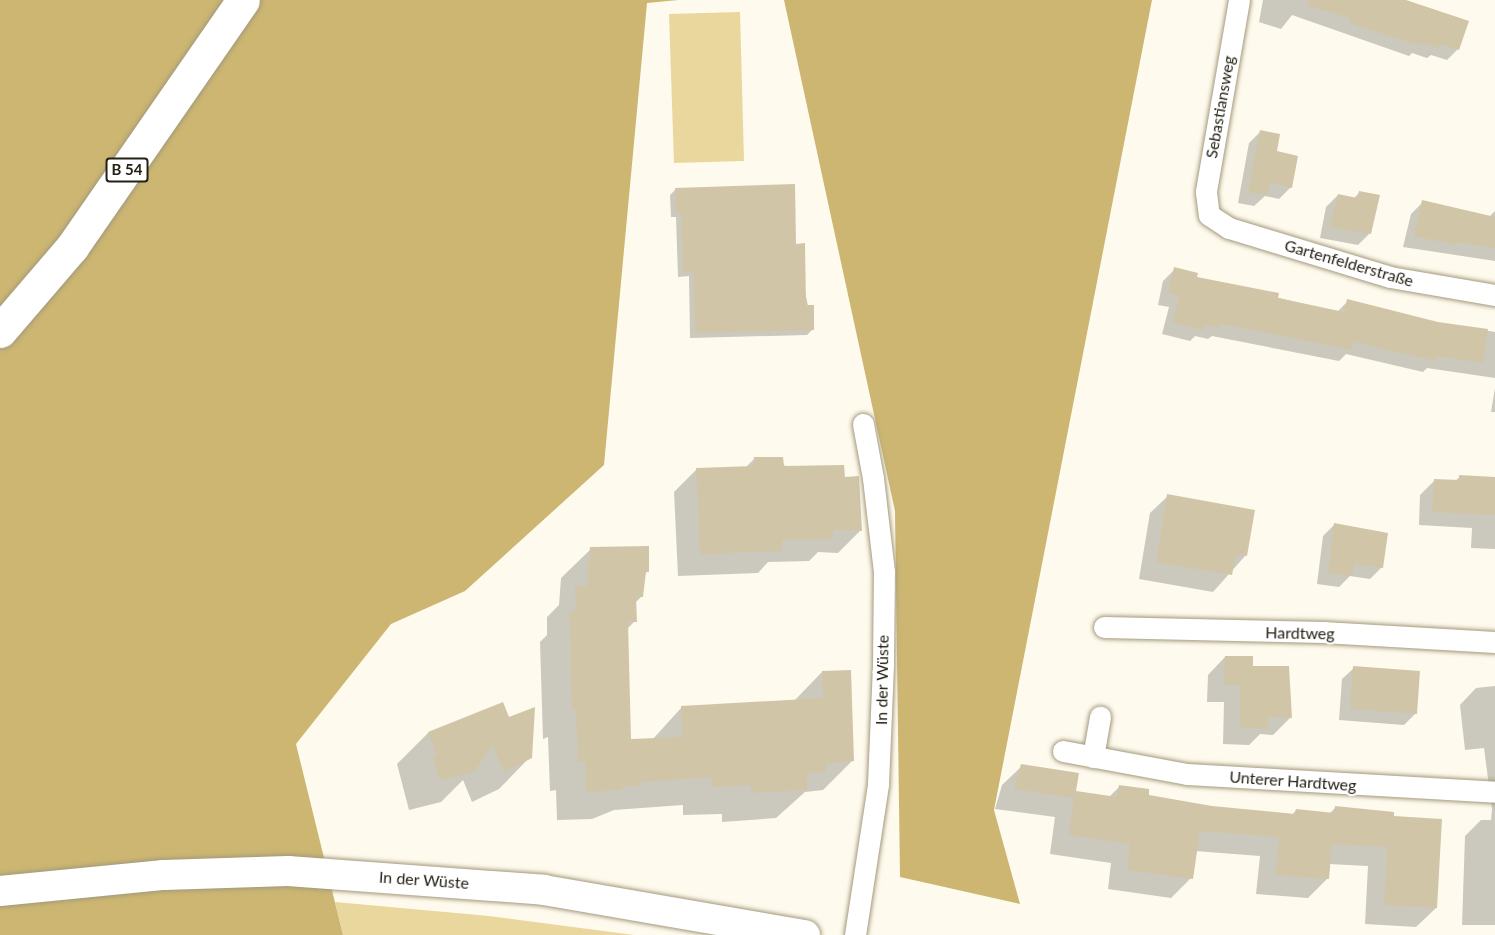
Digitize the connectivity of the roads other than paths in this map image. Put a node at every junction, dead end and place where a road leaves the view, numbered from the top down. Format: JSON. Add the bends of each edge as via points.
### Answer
{"nodes":[{"id":1,"x":243,"y":0,"type":"edge"},
{"id":2,"x":1239,"y":0,"type":"edge"},
{"id":3,"x":1209,"y":215,"type":"joint"},
{"id":4,"x":1495,"y":296,"type":"edge"},
{"id":5,"x":0,"y":331,"type":"edge"},
{"id":6,"x":863,"y":424,"type":"dead end"},
{"id":7,"x":1104,"y":627,"type":"dead end"},
{"id":8,"x":1495,"y":642,"type":"edge"},
{"id":9,"x":1100,"y":717,"type":"dead end"},
{"id":10,"x":1063,"y":751,"type":"dead end"},
{"id":11,"x":1093,"y":757,"type":"junction"},
{"id":12,"x":1495,"y":792,"type":"edge"},
{"id":13,"x":0,"y":891,"type":"edge"},
{"id":14,"x":805,"y":935,"type":"edge"},
{"id":15,"x":855,"y":935,"type":"edge"}],
"edges":[{"from":1,"to":5,"type":"main road","number":"B 54","via":[[72,247]]},
{"from":2,"to":3,"type":"street","name":"Sebastiansweg","via":[[1206,192]]},
{"from":3,"to":4,"type":"street","name":"Gartenfelderstraße","via":[[1229,228],[1390,277]]},
{"from":6,"to":15,"type":"street","name":"In der Wüste","via":[[884,572],[883,663],[878,784]]},
{"from":7,"to":8,"type":"street","name":"Hardtweg"},
{"from":9,"to":11,"type":"street"},
{"from":10,"to":11,"type":"street","name":"Unterer Hardtweg"},
{"from":11,"to":12,"type":"street","name":"Unterer Hardtweg","via":[[1187,774]]},
{"from":13,"to":14,"type":"main road","name":"In der Wüste","via":[[40,885],[288,871],[544,890]]}]}
